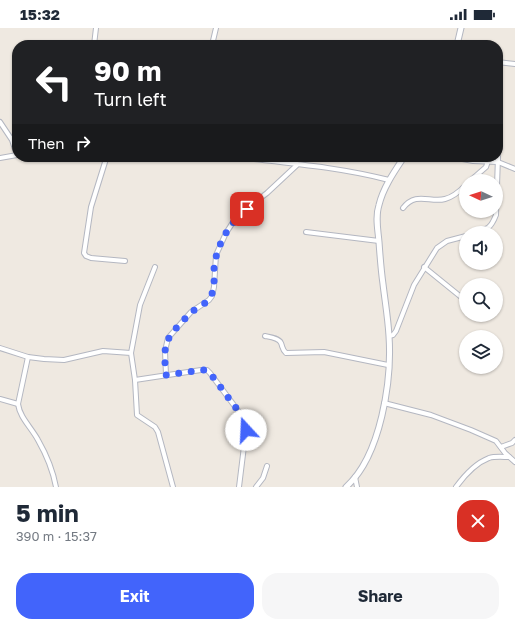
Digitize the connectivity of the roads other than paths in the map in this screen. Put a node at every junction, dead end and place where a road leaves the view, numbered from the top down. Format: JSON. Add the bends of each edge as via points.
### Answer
{"nodes":[{"id":1,"x":96,"y":28,"type":"edge"},
{"id":2,"x":216,"y":28,"type":"edge"},
{"id":3,"x":462,"y":28,"type":"edge"},
{"id":4,"x":95,"y":40,"type":"edge"},
{"id":5,"x":213,"y":40,"type":"edge"},
{"id":6,"x":458,"y":40,"type":"edge"},
{"id":7,"x":503,"y":63,"type":"edge"},
{"id":8,"x":515,"y":64,"type":"edge"},
{"id":9,"x":0,"y":122,"type":"edge"},
{"id":10,"x":12,"y":140,"type":"edge"},
{"id":11,"x":12,"y":156,"type":"edge"},
{"id":12,"x":0,"y":158,"type":"edge"},
{"id":13,"x":105,"y":162,"type":"edge"},
{"id":14,"x":274,"y":162,"type":"edge"},
{"id":15,"x":401,"y":162,"type":"edge"},
{"id":16,"x":488,"y":162,"type":"edge"},
{"id":17,"x":498,"y":162,"type":"joint"},
{"id":18,"x":297,"y":165,"type":"junction"},
{"id":19,"x":515,"y":169,"type":"edge"},
{"id":20,"x":478,"y":174,"type":"edge"},
{"id":21,"x":389,"y":180,"type":"junction"},
{"id":22,"x":459,"y":191,"type":"edge"},
{"id":23,"x":403,"y":208,"type":"dead end"},
{"id":24,"x":490,"y":226,"type":"edge"},
{"id":25,"x":306,"y":232,"type":"dead end"},
{"id":26,"x":459,"y":238,"type":"edge"},
{"id":27,"x":378,"y":241,"type":"junction"},
{"id":28,"x":125,"y":261,"type":"dead end"},
{"id":29,"x":155,"y":267,"type":"dead end"},
{"id":30,"x":424,"y":268,"type":"junction"},
{"id":31,"x":459,"y":296,"type":"edge"},
{"id":32,"x":265,"y":336,"type":"dead end"},
{"id":33,"x":389,"y":336,"type":"junction"},
{"id":34,"x":0,"y":348,"type":"edge"},
{"id":35,"x":131,"y":353,"type":"junction"},
{"id":36,"x":28,"y":357,"type":"junction"},
{"id":37,"x":388,"y":365,"type":"junction"},
{"id":38,"x":166,"y":375,"type":"junction"},
{"id":39,"x":135,"y":380,"type":"junction"},
{"id":40,"x":0,"y":399,"type":"edge"},
{"id":41,"x":384,"y":403,"type":"junction"},
{"id":42,"x":18,"y":404,"type":"junction"},
{"id":43,"x":515,"y":440,"type":"edge"},
{"id":44,"x":501,"y":447,"type":"junction"},
{"id":45,"x":509,"y":457,"type":"junction"},
{"id":46,"x":515,"y":462,"type":"edge"},
{"id":47,"x":267,"y":466,"type":"dead end"},
{"id":48,"x":356,"y":477,"type":"junction"},
{"id":49,"x":56,"y":487,"type":"edge"},
{"id":50,"x":173,"y":487,"type":"edge"},
{"id":51,"x":239,"y":487,"type":"edge"},
{"id":52,"x":256,"y":487,"type":"edge"},
{"id":53,"x":346,"y":487,"type":"edge"},
{"id":54,"x":357,"y":487,"type":"edge"},
{"id":55,"x":456,"y":487,"type":"edge"}],
"edges":[{"from":1,"to":4,"type":"street"},
{"from":2,"to":5,"type":"street"},
{"from":3,"to":6,"type":"street"},
{"from":7,"to":8,"type":"street"},
{"from":9,"to":10,"type":"street"},
{"from":11,"to":12,"type":"street"},
{"from":13,"to":28,"type":"street","via":[[91,207],[84,253],[91,258]]},
{"from":14,"to":18,"type":"street"},
{"from":15,"to":21,"type":"street"},
{"from":16,"to":20,"type":"street"},
{"from":17,"to":19,"type":"street"},
{"from":17,"to":24,"type":"street","via":[[496,215]]},
{"from":18,"to":21,"type":"street","via":[[365,174]]},
{"from":18,"to":38,"type":"street","via":[[237,216],[226,233],[216,255],[212,296],[191,312],[168,338],[165,351]]},
{"from":21,"to":27,"type":"street","via":[[379,205]]},
{"from":22,"to":23,"type":"street","via":[[446,199],[413,200]]},
{"from":25,"to":27,"type":"street"},
{"from":26,"to":30,"type":"street","via":[[437,248]]},
{"from":27,"to":33,"type":"street"},
{"from":29,"to":35,"type":"street","via":[[140,305]]},
{"from":30,"to":31,"type":"street"},
{"from":30,"to":33,"type":"street","via":[[407,299],[396,331]]},
{"from":32,"to":37,"type":"street","via":[[279,340],[286,353],[324,352]]},
{"from":33,"to":37,"type":"street"},
{"from":34,"to":36,"type":"street"},
{"from":35,"to":36,"type":"street","via":[[103,351],[64,360]]},
{"from":35,"to":39,"type":"street"},
{"from":36,"to":42,"type":"street"},
{"from":37,"to":41,"type":"street"},
{"from":38,"to":39,"type":"street"},
{"from":38,"to":51,"type":"street","via":[[206,370],[242,416],[246,430]]},
{"from":39,"to":50,"type":"street","via":[[137,415],[158,432]]},
{"from":40,"to":42,"type":"street"},
{"from":41,"to":44,"type":"street","via":[[471,430],[496,441]]},
{"from":41,"to":48,"type":"street","via":[[381,423]]},
{"from":42,"to":49,"type":"street","via":[[23,420],[37,439],[50,467]]},
{"from":43,"to":44,"type":"street"},
{"from":44,"to":45,"type":"street"},
{"from":45,"to":46,"type":"street"},
{"from":45,"to":55,"type":"street","via":[[489,458],[480,463]]},
{"from":47,"to":52,"type":"street","via":[[263,478]]},
{"from":48,"to":53,"type":"street"},
{"from":48,"to":54,"type":"street"}]}
